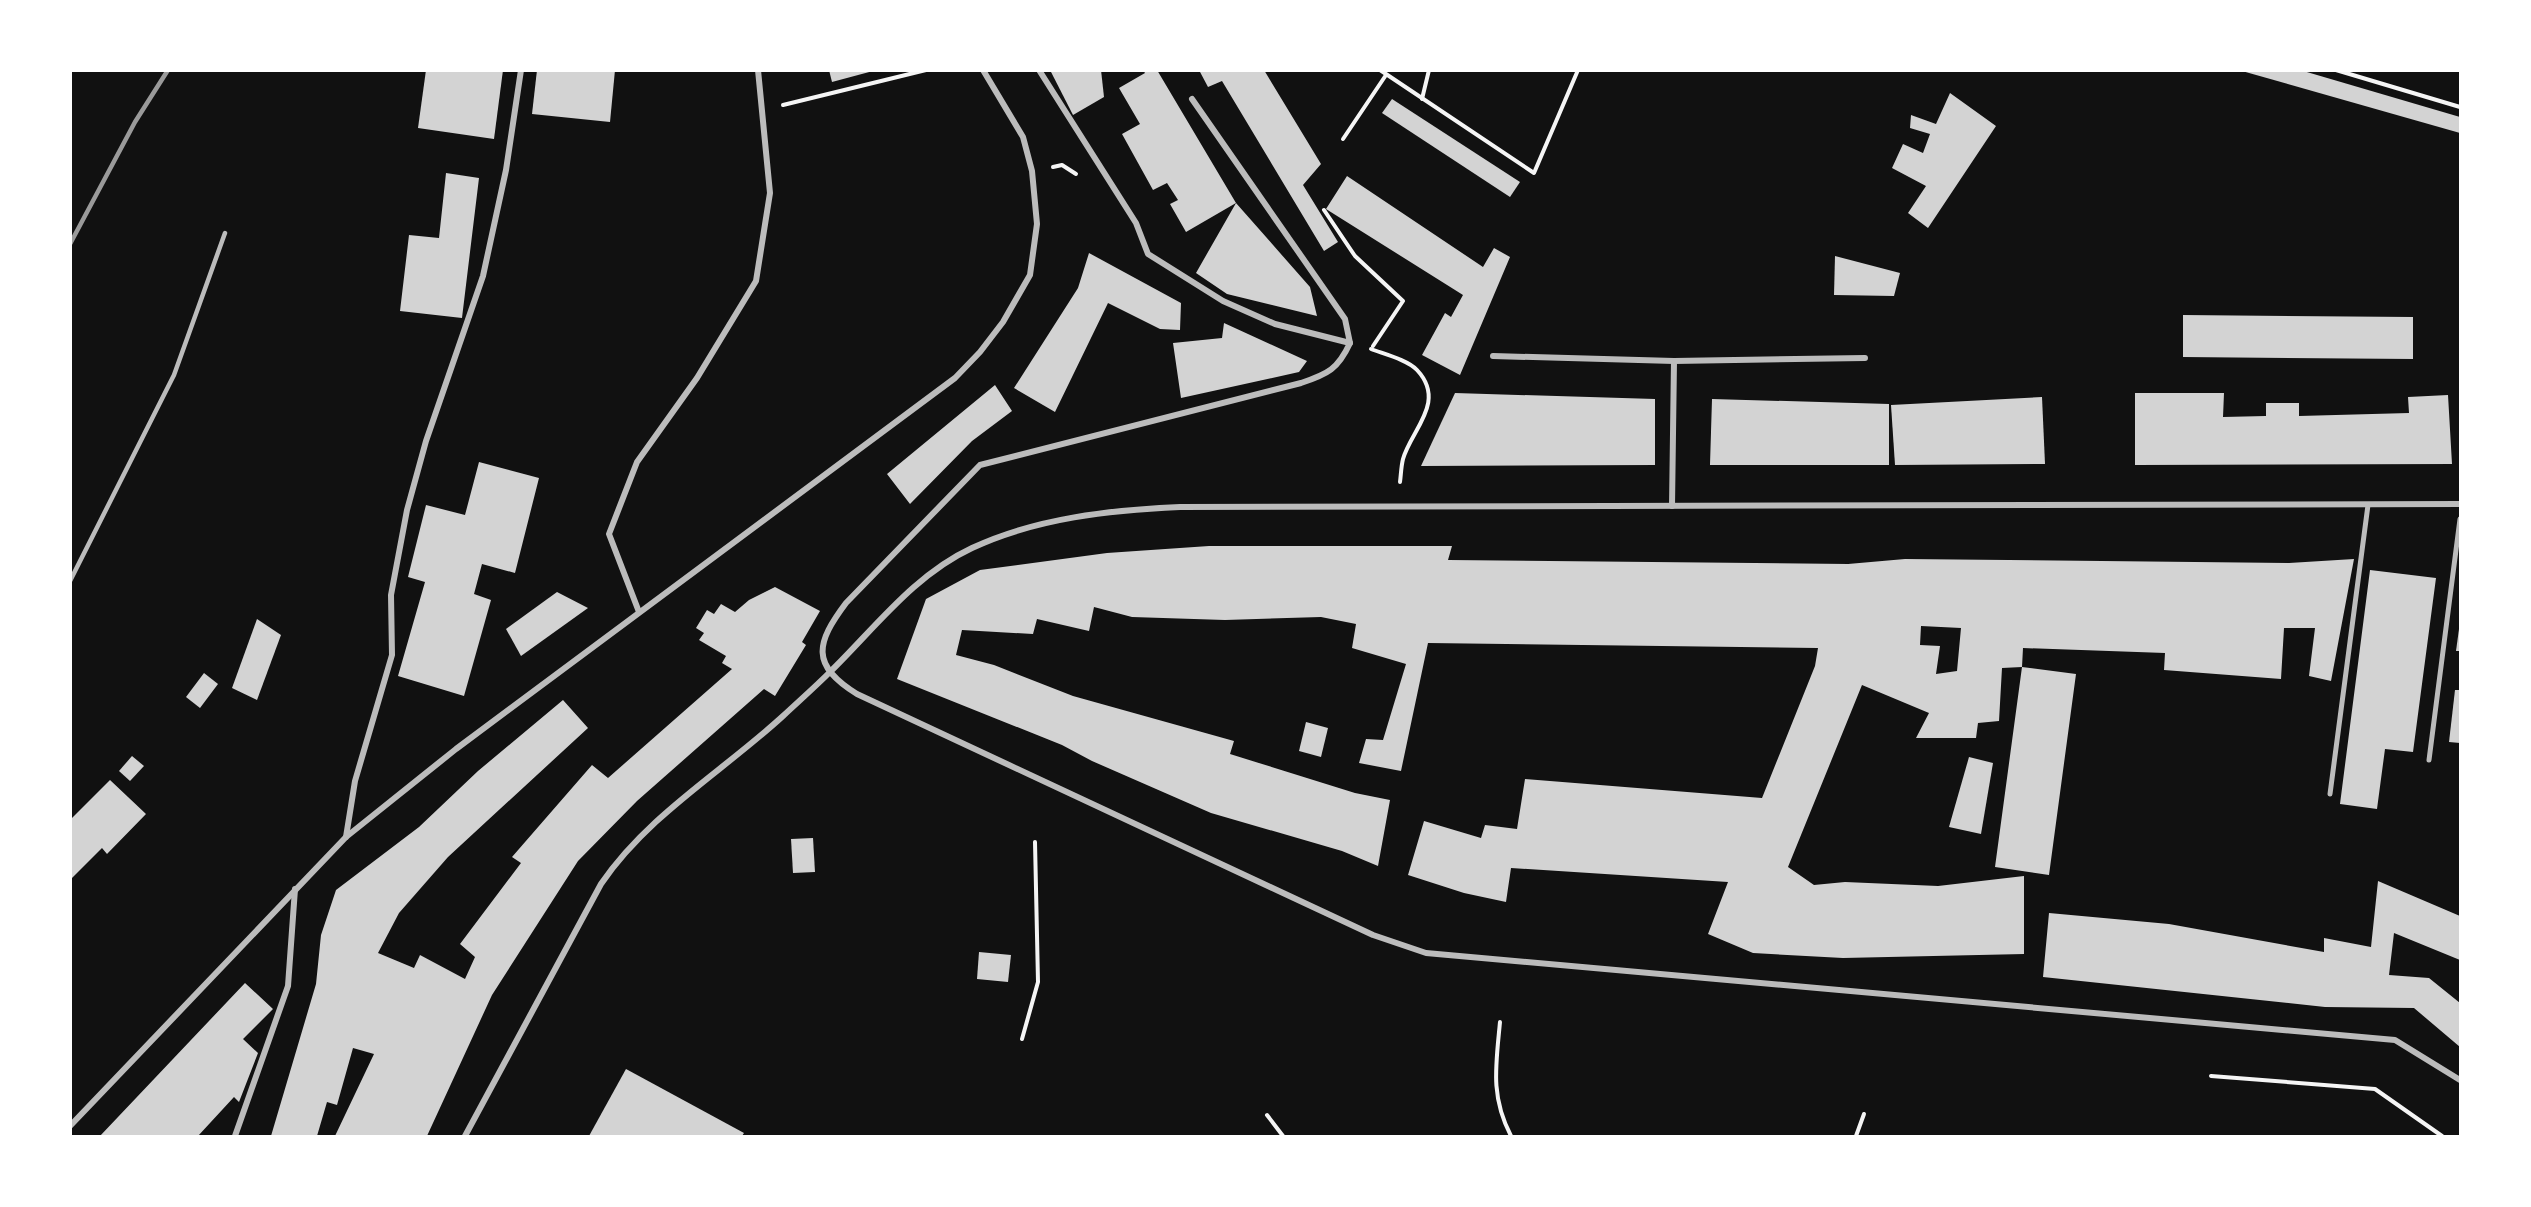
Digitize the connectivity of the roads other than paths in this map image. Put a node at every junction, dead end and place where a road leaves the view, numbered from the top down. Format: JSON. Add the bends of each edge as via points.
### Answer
{"nodes":[{"id":1,"x":521,"y":70,"type":"edge"},
{"id":2,"x":758,"y":70,"type":"edge"},
{"id":3,"x":983,"y":70,"type":"edge"},
{"id":4,"x":1039,"y":70,"type":"edge"},
{"id":5,"x":1192,"y":99,"type":"dead end"},
{"id":6,"x":225,"y":233,"type":"dead end"},
{"id":7,"x":1350,"y":343,"type":"junction"},
{"id":8,"x":1493,"y":356,"type":"dead end"},
{"id":9,"x":1865,"y":358,"type":"dead end"},
{"id":10,"x":1674,"y":361,"type":"junction"},
{"id":11,"x":2460,"y":504,"type":"edge"},
{"id":12,"x":2368,"y":505,"type":"junction"},
{"id":13,"x":1672,"y":506,"type":"junction"},
{"id":14,"x":2460,"y":519,"type":"edge"},
{"id":15,"x":70,"y":581,"type":"edge"},
{"id":16,"x":639,"y":612,"type":"junction"},
{"id":17,"x":830,"y":673,"type":"junction"},
{"id":18,"x":2428,"y":760,"type":"dead end"},
{"id":19,"x":2330,"y":794,"type":"dead end"},
{"id":20,"x":346,"y":837,"type":"junction"},
{"id":21,"x":295,"y":887,"type":"junction"},
{"id":22,"x":2460,"y":1080,"type":"edge"},
{"id":23,"x":70,"y":1126,"type":"edge"},
{"id":24,"x":235,"y":1137,"type":"edge"},
{"id":25,"x":465,"y":1137,"type":"edge"}],
"edges":[{"from":1,"to":20,"type":"street","via":[[506,170],[483,276],[426,441],[407,510],[391,595],[392,655],[356,781]]},
{"from":2,"to":16,"type":"street","via":[[770,193],[756,281],[698,378],[637,462],[609,534]]},
{"from":3,"to":16,"type":"street","via":[[1023,137],[1035,203],[1030,275],[1003,322],[955,378]]},
{"from":4,"to":7,"type":"street","via":[[1136,223],[1148,254],[1223,301],[1275,324]]},
{"from":5,"to":7,"type":"street","via":[[1345,319]]},
{"from":6,"to":15,"type":"lane","via":[[174,375]]},
{"from":7,"to":17,"type":"street","via":[[1341,363],[1323,376],[980,465],[830,624],[822,642],[821,658]]},
{"from":8,"to":10,"type":"street"},
{"from":9,"to":10,"type":"street"},
{"from":10,"to":13,"type":"street"},
{"from":11,"to":12,"type":"street"},
{"from":12,"to":13,"type":"street"},
{"from":12,"to":19,"type":"street"},
{"from":13,"to":17,"type":"street","via":[[1180,507],[1043,524],[999,536],[942,564],[901,598]]},
{"from":14,"to":18,"type":"street"},
{"from":16,"to":20,"type":"street"},
{"from":17,"to":22,"type":"street","via":[[857,694],[1373,935],[1426,953],[2395,1040]]},
{"from":17,"to":25,"type":"street","via":[[643,832],[619,859],[601,884]]},
{"from":20,"to":21,"type":"street"},
{"from":21,"to":23,"type":"street"},
{"from":21,"to":24,"type":"street","via":[[288,986]]}]}
